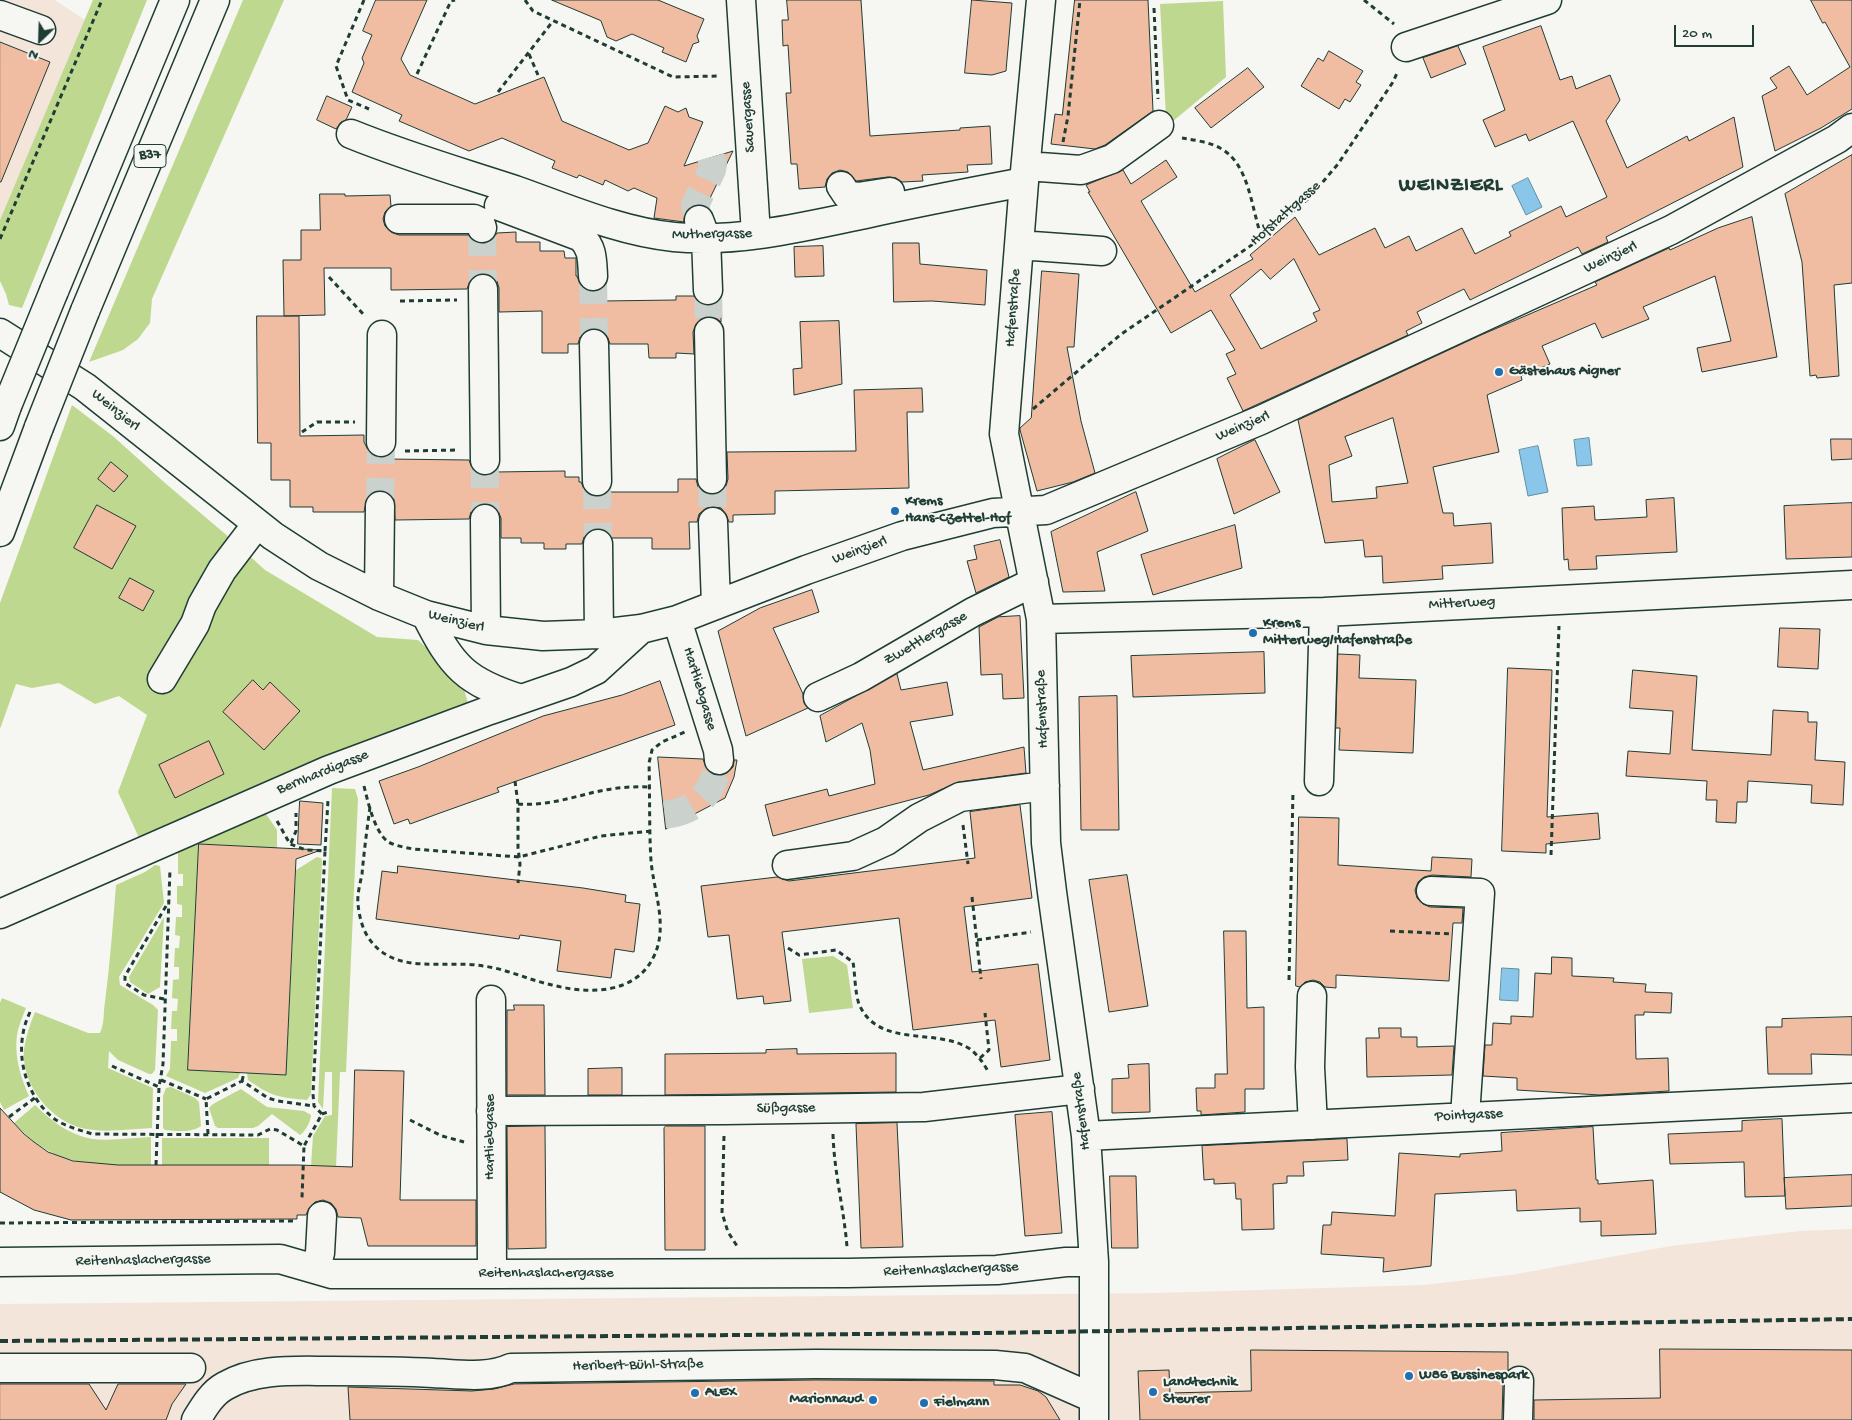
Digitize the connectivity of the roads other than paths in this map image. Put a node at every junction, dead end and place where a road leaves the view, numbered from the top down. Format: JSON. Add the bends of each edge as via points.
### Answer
{"nodes":[{"id":1,"x":175,"y":0,"type":"edge"},
{"id":2,"x":215,"y":0,"type":"edge"},
{"id":3,"x":741,"y":0,"type":"edge"},
{"id":4,"x":1041,"y":0,"type":"edge"},
{"id":5,"x":1547,"y":0,"type":"edge"},
{"id":6,"x":0,"y":14,"type":"edge"},
{"id":7,"x":41,"y":30,"type":"dead end"},
{"id":8,"x":1406,"y":47,"type":"road end"},
{"id":9,"x":1852,"y":128,"type":"edge"},
{"id":10,"x":1153,"y":130,"type":"road end"},
{"id":11,"x":351,"y":134,"type":"dead end"},
{"id":12,"x":1025,"y":174,"type":"junction"},
{"id":13,"x":841,"y":186,"type":"dead end"},
{"id":14,"x":941,"y":197,"type":"junction"},
{"id":15,"x":499,"y":206,"type":"dead end"},
{"id":16,"x":399,"y":219,"type":"dead end"},
{"id":17,"x":482,"y":228,"type":"dead end"},
{"id":18,"x":702,"y":228,"type":"junction"},
{"id":19,"x":756,"y":234,"type":"junction"},
{"id":20,"x":1019,"y":244,"type":"junction"},
{"id":21,"x":1102,"y":251,"type":"dead end"},
{"id":22,"x":593,"y":276,"type":"tunnel mouth"},
{"id":23,"x":708,"y":290,"type":"tunnel mouth"},
{"id":24,"x":483,"y":294,"type":"tunnel mouth"},
{"id":25,"x":709,"y":332,"type":"tunnel mouth"},
{"id":26,"x":0,"y":333,"type":"edge"},
{"id":27,"x":382,"y":335,"type":"road end"},
{"id":28,"x":594,"y":344,"type":"tunnel mouth"},
{"id":29,"x":4,"y":416,"type":"edge"},
{"id":30,"x":386,"y":438,"type":"tunnel mouth"},
{"id":31,"x":484,"y":455,"type":"tunnel mouth"},
{"id":32,"x":712,"y":479,"type":"tunnel mouth"},
{"id":33,"x":597,"y":481,"type":"tunnel mouth"},
{"id":34,"x":380,"y":506,"type":"tunnel mouth"},
{"id":35,"x":1019,"y":513,"type":"junction"},
{"id":36,"x":485,"y":519,"type":"tunnel mouth"},
{"id":37,"x":714,"y":522,"type":"tunnel mouth"},
{"id":38,"x":257,"y":524,"type":"junction"},
{"id":39,"x":0,"y":532,"type":"edge"},
{"id":40,"x":598,"y":544,"type":"tunnel mouth"},
{"id":41,"x":1034,"y":582,"type":"junction"},
{"id":42,"x":1852,"y":585,"type":"edge"},
{"id":43,"x":379,"y":596,"type":"junction"},
{"id":44,"x":716,"y":605,"type":"junction"},
{"id":45,"x":1324,"y":612,"type":"junction"},
{"id":46,"x":426,"y":615,"type":"junction"},
{"id":47,"x":1041,"y":619,"type":"junction"},
{"id":48,"x":677,"y":620,"type":"junction"},
{"id":49,"x":641,"y":629,"type":"junction"},
{"id":50,"x":486,"y":630,"type":"junction"},
{"id":51,"x":598,"y":634,"type":"junction"},
{"id":52,"x":162,"y":678,"type":"dead end"},
{"id":53,"x":818,"y":697,"type":"dead end"},
{"id":54,"x":522,"y":699,"type":"junction"},
{"id":55,"x":718,"y":760,"type":"tunnel mouth"},
{"id":56,"x":1319,"y":781,"type":"road end"},
{"id":57,"x":1045,"y":786,"type":"junction"},
{"id":58,"x":786,"y":865,"type":"dead end"},
{"id":59,"x":1431,"y":891,"type":"dead end"},
{"id":60,"x":0,"y":914,"type":"edge"},
{"id":61,"x":1312,"y":996,"type":"road end"},
{"id":62,"x":491,"y":1000,"type":"dead end"},
{"id":63,"x":1080,"y":1089,"type":"junction"},
{"id":64,"x":1852,"y":1098,"type":"edge"},
{"id":65,"x":491,"y":1111,"type":"junction"},
{"id":66,"x":1465,"y":1116,"type":"junction"},
{"id":67,"x":1313,"y":1125,"type":"junction"},
{"id":68,"x":1086,"y":1136,"type":"junction"},
{"id":69,"x":309,"y":1213,"type":"road end"},
{"id":70,"x":0,"y":1262,"type":"edge"},
{"id":71,"x":1094,"y":1262,"type":"junction"},
{"id":72,"x":314,"y":1269,"type":"junction"},
{"id":73,"x":492,"y":1274,"type":"junction"},
{"id":74,"x":0,"y":1368,"type":"edge"},
{"id":75,"x":191,"y":1368,"type":"dead end"},
{"id":76,"x":1519,"y":1381,"type":"dead end"},
{"id":77,"x":1094,"y":1409,"type":"edge"},
{"id":78,"x":196,"y":1420,"type":"edge"},
{"id":79,"x":1518,"y":1420,"type":"edge"}],
"edges":[{"from":1,"to":29,"type":"street","number":"B37","bridge":true},
{"from":2,"to":39,"type":"street","number":"B37","bridge":true,"via":[[38,427]]},
{"from":3,"to":19,"type":"street","name":"Sauergasse"},
{"from":4,"to":12,"type":"street","name":"Hafenstraße"},
{"from":5,"to":8,"type":"street"},
{"from":6,"to":7,"type":"street"},
{"from":9,"to":35,"type":"street","name":"Weinzierl","via":[[1671,230],[1261,420],[1046,510]]},
{"from":10,"to":12,"type":"street","name":"Muthergasse","via":[[1112,159],[1076,154]]},
{"from":11,"to":18,"type":"street","name":"Muthergasse","via":[[390,150],[627,228],[674,237]]},
{"from":12,"to":14,"type":"street","name":"Muthergasse"},
{"from":12,"to":20,"type":"street","name":"Hafenstraße"},
{"from":13,"to":14,"type":"street","via":[[847,195],[858,197],[902,190]]},
{"from":14,"to":19,"type":"street","name":"Muthergasse","via":[[799,228]]},
{"from":15,"to":22,"type":"street","via":[[581,236],[592,253]]},
{"from":16,"to":17,"type":"street","via":[[474,219]]},
{"from":18,"to":19,"type":"street","name":"Muthergasse"},
{"from":18,"to":23,"type":"street"},
{"from":20,"to":21,"type":"street"},
{"from":20,"to":35,"type":"street","name":"Hafenstraße","via":[[1004,434]]},
{"from":24,"to":31,"type":"street"},
{"from":25,"to":32,"type":"street"},
{"from":26,"to":38,"type":"street","name":"Weinzierl","via":[[85,387]]},
{"from":27,"to":30,"type":"street"},
{"from":28,"to":33,"type":"street"},
{"from":34,"to":43,"type":"street"},
{"from":35,"to":41,"type":"street","name":"Hafenstraße"},
{"from":35,"to":44,"type":"street","name":"Weinzierl","via":[[993,513],[902,536]]},
{"from":36,"to":50,"type":"street"},
{"from":37,"to":44,"type":"street"},
{"from":38,"to":43,"type":"street","name":"Weinzierl","via":[[319,566]]},
{"from":38,"to":52,"type":"street","via":[[222,570],[202,604],[195,624]]},
{"from":40,"to":51,"type":"street"},
{"from":41,"to":47,"type":"street","name":"Hafenstraße"},
{"from":41,"to":53,"type":"street","name":"Zwettlergasse"},
{"from":42,"to":45,"type":"street","name":"Mitterweg"},
{"from":43,"to":46,"type":"street","name":"Weinzierl"},
{"from":44,"to":48,"type":"street","name":"Weinzierl"},
{"from":45,"to":47,"type":"street","name":"Mitterweg"},
{"from":45,"to":56,"type":"street"},
{"from":46,"to":50,"type":"street","name":"Weinzierl"},
{"from":46,"to":54,"type":"street","via":[[447,654],[464,673],[492,690]]},
{"from":47,"to":57,"type":"street","name":"Hafenstraße"},
{"from":48,"to":49,"type":"street","name":"Weinzierl"},
{"from":48,"to":55,"type":"street","name":"Hartliebgasse","via":[[718,750]]},
{"from":49,"to":51,"type":"street","name":"Weinzierl"},
{"from":49,"to":54,"type":"street","name":"Bernhardigasse","via":[[596,670]]},
{"from":50,"to":51,"type":"street","name":"Weinzierl","via":[[543,636]]},
{"from":54,"to":60,"type":"street","name":"Bernhardigasse","via":[[329,770]]},
{"from":57,"to":58,"type":"street","via":[[960,798],[919,818],[886,841],[853,856]]},
{"from":57,"to":63,"type":"street","name":"Hafenstraße","via":[[1046,843]]},
{"from":59,"to":66,"type":"street","via":[[1480,893]]},
{"from":61,"to":67,"type":"street","via":[[1310,1067]]},
{"from":62,"to":65,"type":"street","name":"Hartliebgasse"},
{"from":63,"to":65,"type":"street","name":"Süßgasse","via":[[924,1107]]},
{"from":63,"to":68,"type":"street","name":"Hafenstraße"},
{"from":64,"to":66,"type":"street","name":"Pointgasse"},
{"from":65,"to":73,"type":"street","name":"Hartliebgasse"},
{"from":66,"to":67,"type":"street","name":"Pointgasse"},
{"from":67,"to":68,"type":"street","name":"Pointgasse"},
{"from":68,"to":71,"type":"street","name":"Hafenstraße"},
{"from":69,"to":72,"type":"street","via":[[320,1253]]},
{"from":70,"to":72,"type":"street","name":"Reitenhaslachergasse","via":[[280,1260]]},
{"from":71,"to":73,"type":"street","name":"Reitenhaslachergasse","via":[[997,1270],[848,1273]]},
{"from":71,"to":77,"type":"street","name":"Hafenstraße"},
{"from":72,"to":73,"type":"street","name":"Reitenhaslachergasse","via":[[332,1274]]},
{"from":74,"to":75,"type":"street"},
{"from":76,"to":79,"type":"street"},
{"from":77,"to":78,"type":"street","name":"Heribert-Bühl-Straße","via":[[1025,1368],[1010,1366],[511,1368],[500,1379],[392,1370],[284,1372],[250,1376],[225,1386],[206,1403]]}]}
